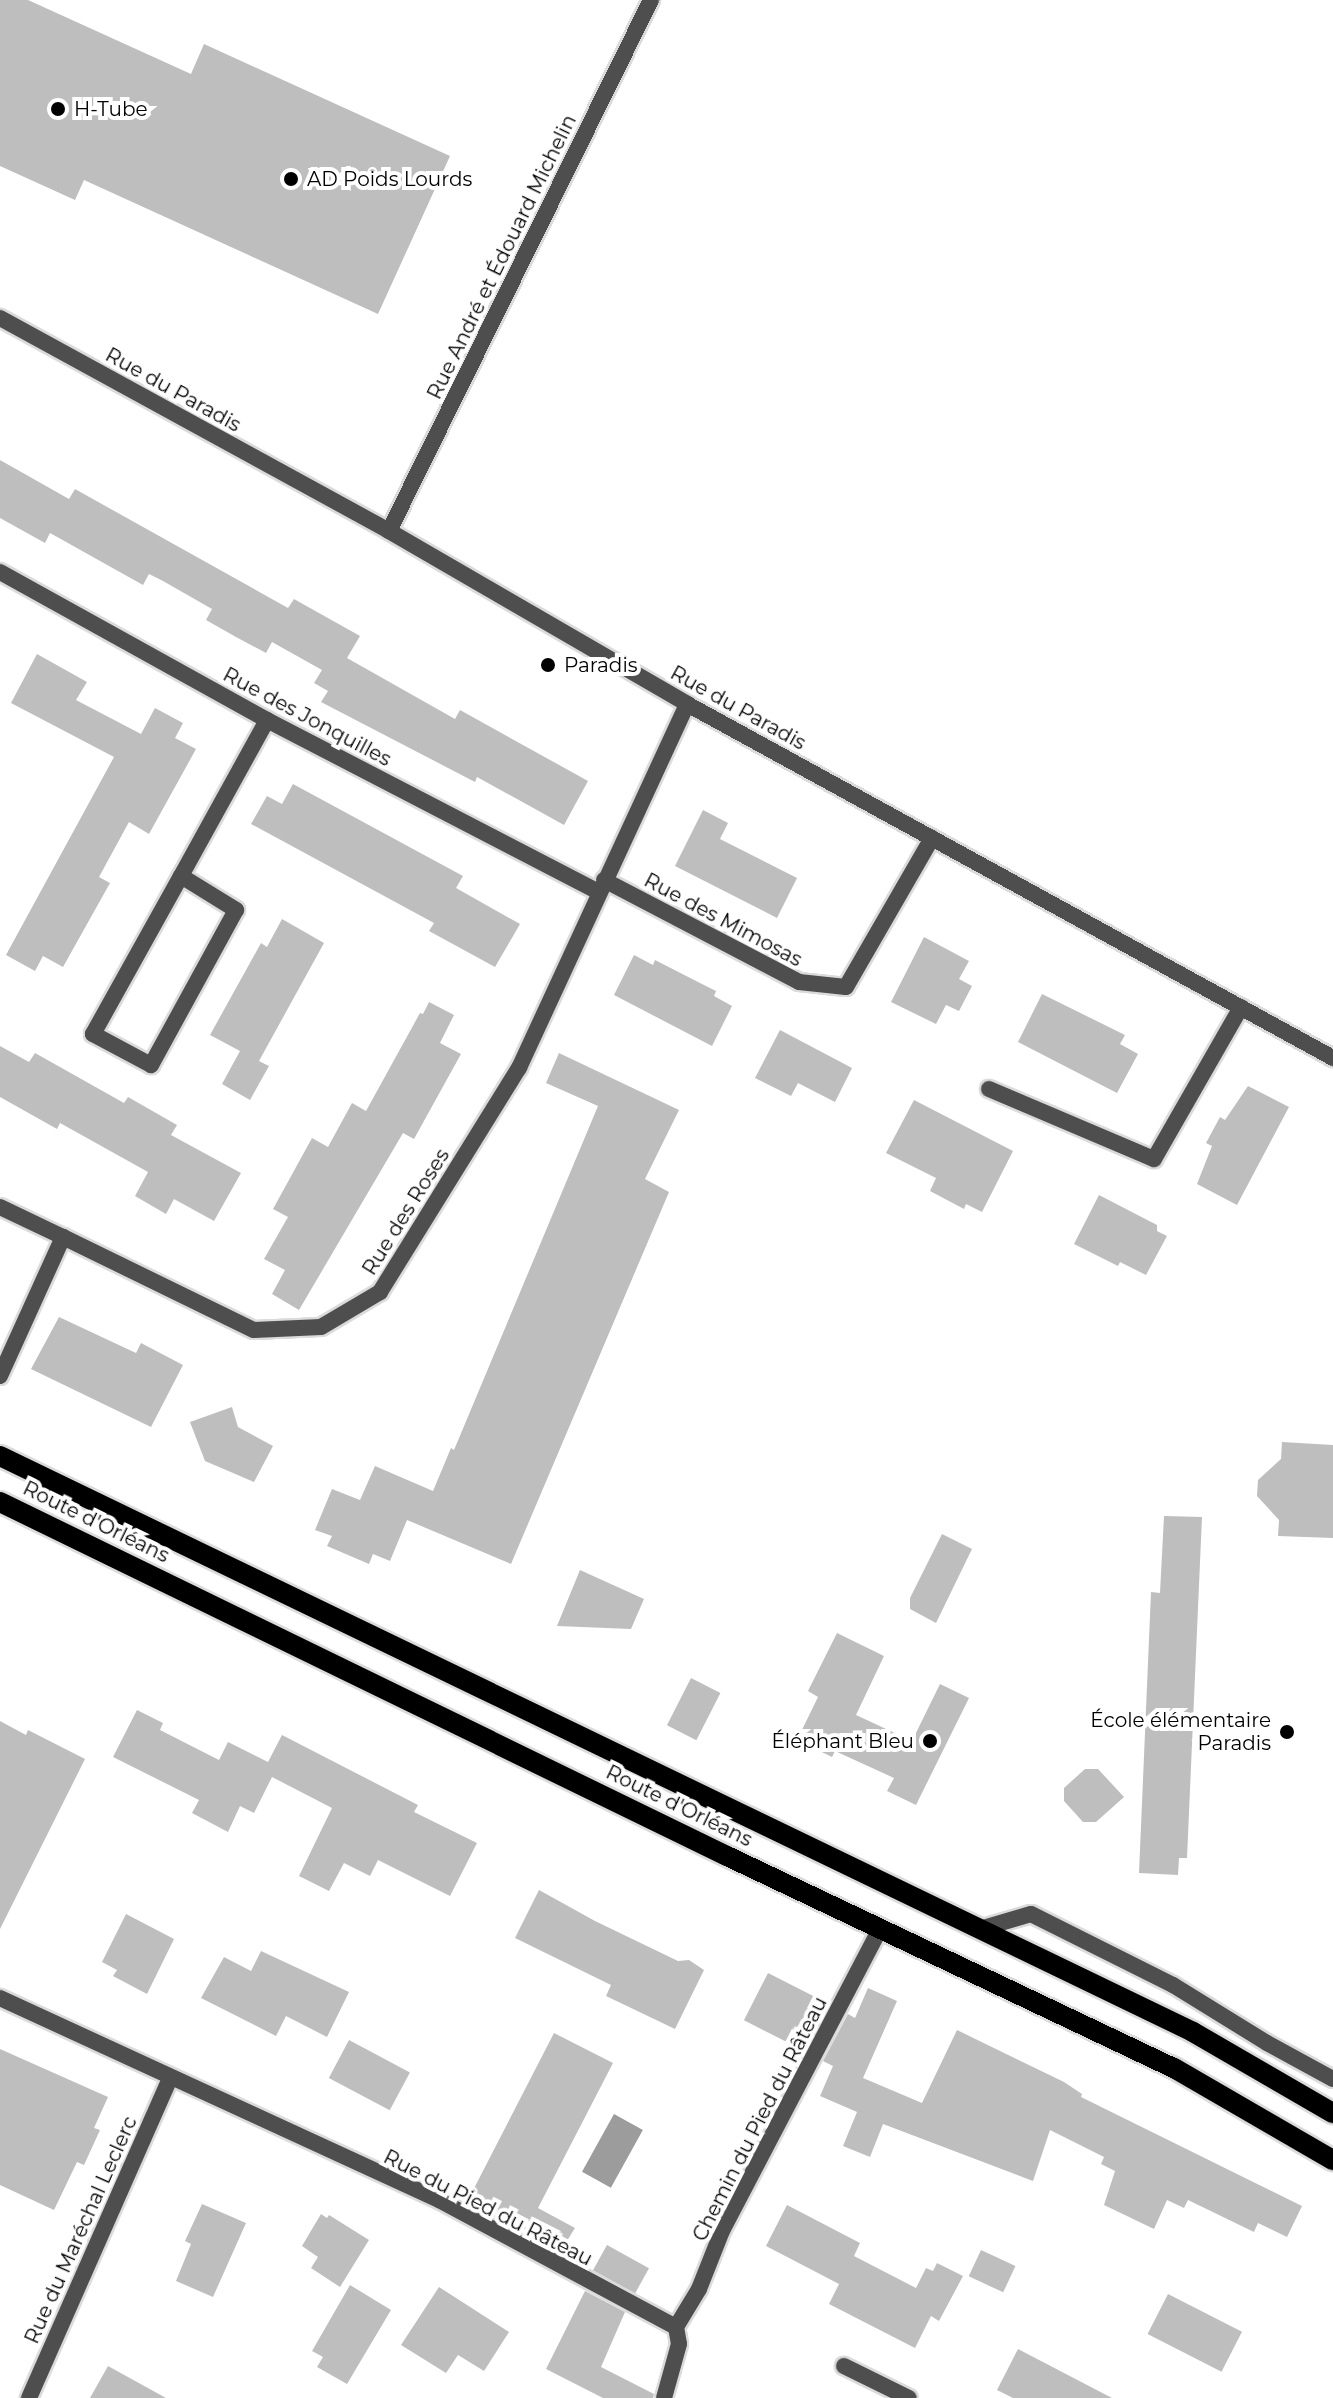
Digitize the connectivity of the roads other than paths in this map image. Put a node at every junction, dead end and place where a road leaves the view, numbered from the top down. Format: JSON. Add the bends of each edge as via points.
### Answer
{"nodes":[{"id":1,"x":651,"y":0,"type":"edge"},
{"id":2,"x":0,"y":318,"type":"edge"},
{"id":3,"x":389,"y":531,"type":"junction"},
{"id":4,"x":0,"y":572,"type":"edge"},
{"id":5,"x":687,"y":704,"type":"junction"},
{"id":6,"x":267,"y":720,"type":"junction"},
{"id":7,"x":932,"y":838,"type":"junction"},
{"id":8,"x":181,"y":876,"type":"junction"},
{"id":9,"x":602,"y":886,"type":"junction"},
{"id":10,"x":1241,"y":1007,"type":"junction"},
{"id":11,"x":1333,"y":1058,"type":"edge"},
{"id":12,"x":989,"y":1089,"type":"dead end"},
{"id":13,"x":0,"y":1207,"type":"edge"},
{"id":14,"x":63,"y":1237,"type":"junction"},
{"id":15,"x":0,"y":1376,"type":"edge"},
{"id":16,"x":0,"y":1456,"type":"edge"},
{"id":17,"x":0,"y":1502,"type":"edge"},
{"id":18,"x":880,"y":1929,"type":"junction"},
{"id":19,"x":980,"y":1929,"type":"junction"},
{"id":20,"x":0,"y":1998,"type":"edge"},
{"id":21,"x":170,"y":2078,"type":"junction"},
{"id":22,"x":1333,"y":2079,"type":"edge"},
{"id":23,"x":1333,"y":2113,"type":"edge"},
{"id":24,"x":1333,"y":2160,"type":"edge"},
{"id":25,"x":676,"y":2327,"type":"junction"},
{"id":26,"x":844,"y":2366,"type":"dead end"},
{"id":27,"x":29,"y":2398,"type":"edge"},
{"id":28,"x":664,"y":2398,"type":"edge"},
{"id":29,"x":909,"y":2398,"type":"edge"}],
"edges":[{"from":1,"to":3,"type":"street","name":"Rue André et Édouard Michelin"},
{"from":2,"to":3,"type":"street","name":"Rue du Paradis"},
{"from":3,"to":5,"type":"street","name":"Rue du Paradis"},
{"from":4,"to":6,"type":"street","name":"Rue des Jonquilles"},
{"from":5,"to":7,"type":"street","name":"Rue du Paradis"},
{"from":5,"to":9,"type":"street","name":"Rue des Roses"},
{"from":6,"to":8,"type":"street"},
{"from":6,"to":9,"type":"street","name":"Rue des Jonquilles"},
{"from":7,"to":9,"type":"street","name":"Rue des Mimosas","via":[[846,987],[799,982]]},
{"from":7,"to":10,"type":"street","name":"Rue du Paradis"},
{"from":8,"to":8,"type":"street","via":[[93,1034],[151,1065],[236,910]]},
{"from":9,"to":14,"type":"street","name":"Rue des Roses","via":[[519,1068],[380,1292],[321,1327],[254,1330]]},
{"from":10,"to":11,"type":"street","name":"Rue du Paradis"},
{"from":10,"to":12,"type":"street","via":[[1154,1159]]},
{"from":13,"to":14,"type":"street","name":"Rue des Roses"},
{"from":14,"to":15,"type":"street"},
{"from":16,"to":19,"type":"main road","name":"Route d'Orléans"},
{"from":17,"to":18,"type":"main road","name":"Route d'Orléans"},
{"from":18,"to":24,"type":"main road","name":"Route d'Orléans","via":[[1174,2068]]},
{"from":18,"to":25,"type":"street","name":"Chemin du Pied du Râteau"},
{"from":19,"to":22,"type":"street","via":[[1031,1914],[1173,1985]]},
{"from":19,"to":23,"type":"main road","name":"Route d'Orléans","via":[[1193,2032]]},
{"from":20,"to":21,"type":"street","name":"Rue du Pied du Râteau"},
{"from":21,"to":25,"type":"street","name":"Rue du Pied du Râteau","via":[[439,2200]]},
{"from":21,"to":27,"type":"street","name":"Rue du Maréchal Leclerc"},
{"from":25,"to":28,"type":"street","via":[[679,2344]]},
{"from":26,"to":29,"type":"street"}]}
